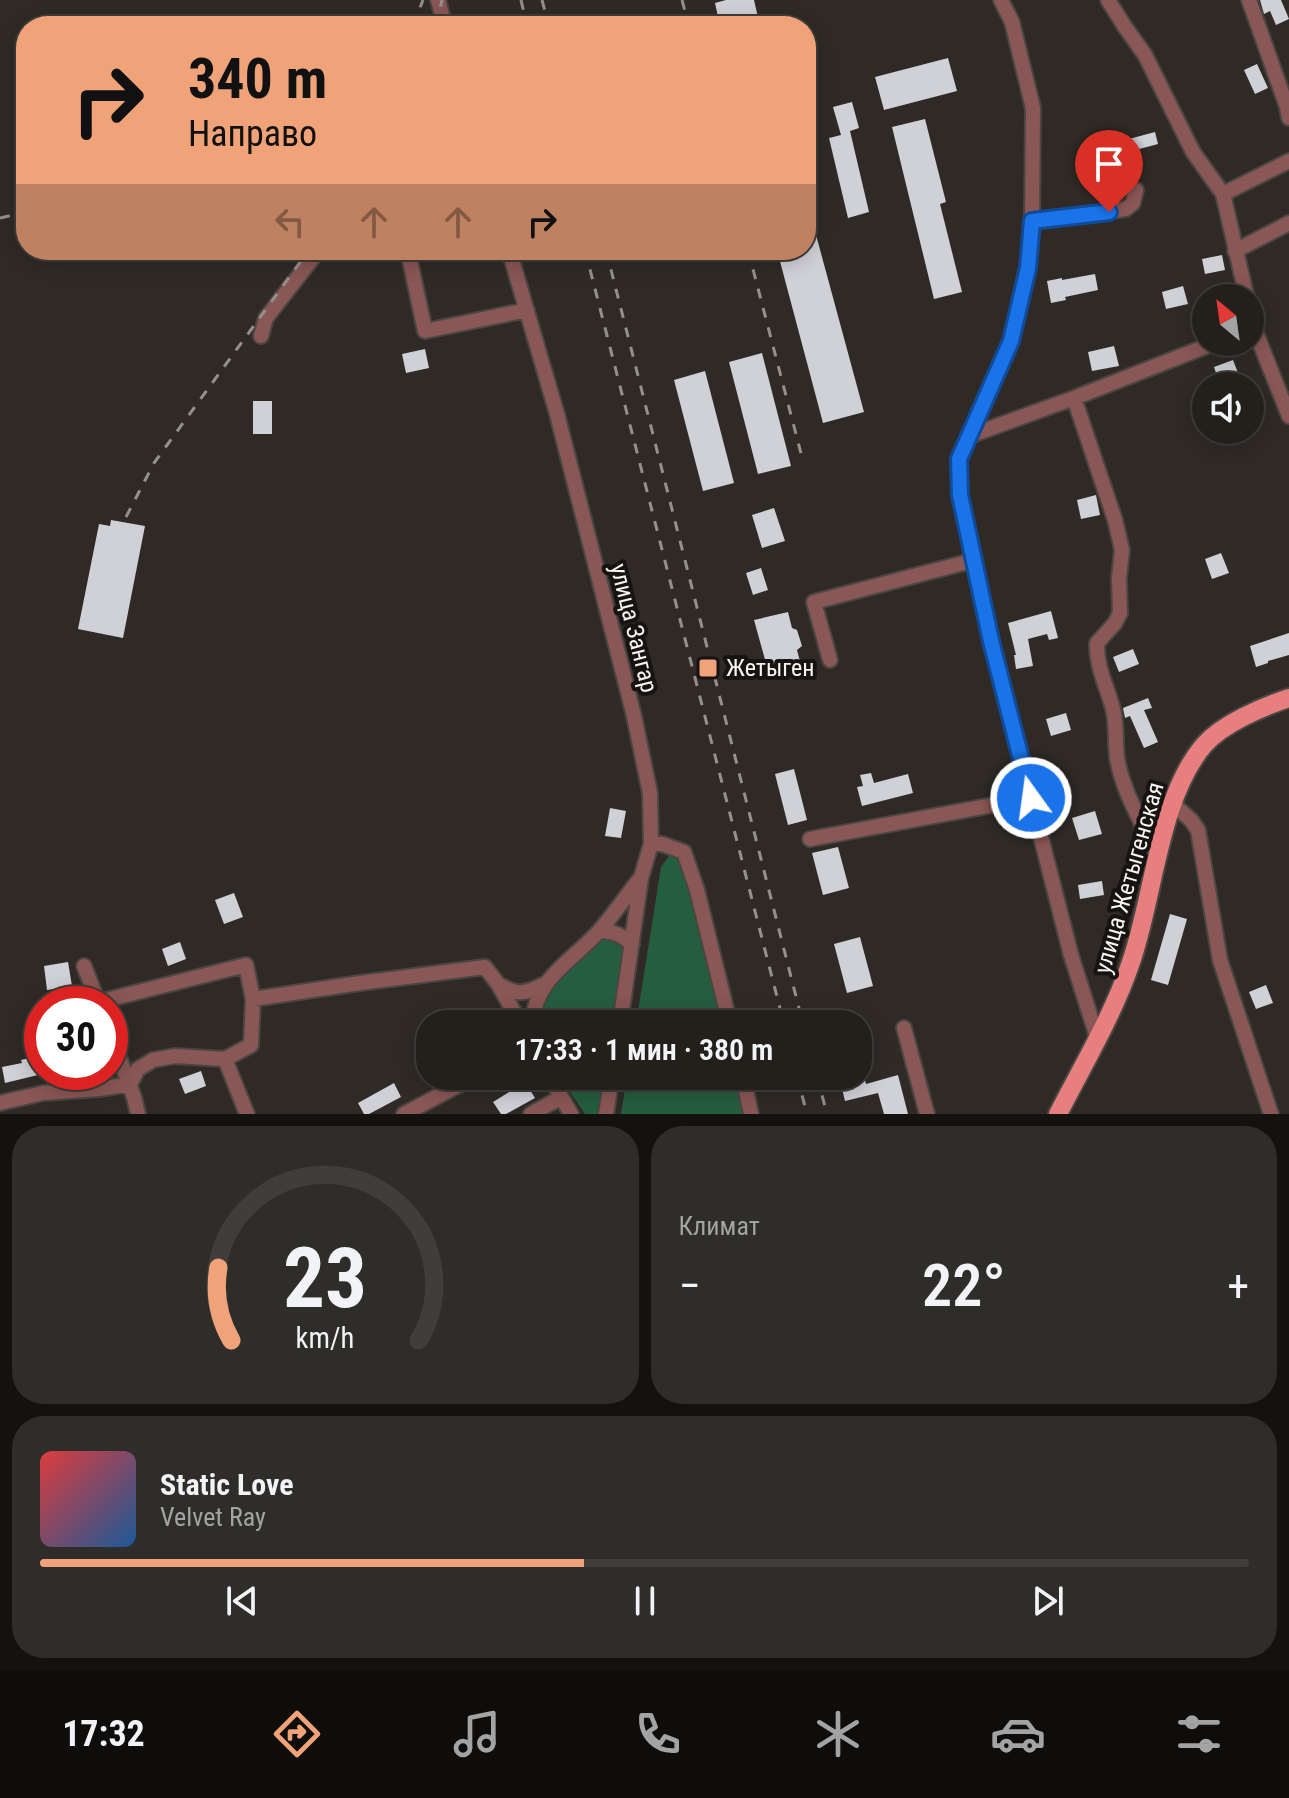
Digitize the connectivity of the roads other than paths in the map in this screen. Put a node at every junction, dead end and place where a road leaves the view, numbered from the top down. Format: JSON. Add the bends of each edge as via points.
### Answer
{"nodes":[{"id":1,"x":1001,"y":0,"type":"edge"},
{"id":2,"x":1108,"y":0,"type":"edge"},
{"id":3,"x":1249,"y":0,"type":"edge"},
{"id":4,"x":1289,"y":118,"type":"edge"},
{"id":5,"x":1289,"y":161,"type":"edge"},
{"id":6,"x":1136,"y":190,"type":"dead end"},
{"id":7,"x":1223,"y":194,"type":"junction"},
{"id":8,"x":1032,"y":221,"type":"junction"},
{"id":9,"x":1289,"y":223,"type":"edge"},
{"id":10,"x":1235,"y":251,"type":"junction"},
{"id":11,"x":311,"y":260,"type":"edge"},
{"id":12,"x":410,"y":260,"type":"edge"},
{"id":13,"x":512,"y":260,"type":"edge"},
{"id":14,"x":1243,"y":284,"type":"edge"},
{"id":15,"x":527,"y":310,"type":"junction"},
{"id":16,"x":261,"y":336,"type":"dead end"},
{"id":17,"x":1192,"y":352,"type":"edge"},
{"id":18,"x":1263,"y":356,"type":"edge"},
{"id":19,"x":1074,"y":398,"type":"junction"},
{"id":20,"x":1289,"y":416,"type":"edge"},
{"id":21,"x":969,"y":436,"type":"junction"},
{"id":22,"x":975,"y":560,"type":"junction"},
{"id":23,"x":830,"y":660,"type":"dead end"},
{"id":24,"x":1289,"y":698,"type":"edge"},
{"id":25,"x":1031,"y":798,"type":"junction"},
{"id":26,"x":1173,"y":804,"type":"junction"},
{"id":27,"x":810,"y":839,"type":"dead end"},
{"id":28,"x":651,"y":844,"type":"junction"},
{"id":29,"x":1158,"y":855,"type":"junction"},
{"id":30,"x":641,"y":878,"type":"junction"},
{"id":31,"x":599,"y":931,"type":"junction"},
{"id":32,"x":632,"y":944,"type":"junction"},
{"id":33,"x":84,"y":966,"type":"dead end"},
{"id":34,"x":498,"y":984,"type":"junction"},
{"id":35,"x":545,"y":984,"type":"junction"},
{"id":36,"x":90,"y":986,"type":"edge"},
{"id":37,"x":128,"y":995,"type":"edge"},
{"id":38,"x":253,"y":999,"type":"junction"},
{"id":39,"x":513,"y":1010,"type":"edge"},
{"id":40,"x":533,"y":1010,"type":"edge"},
{"id":41,"x":622,"y":1010,"type":"edge"},
{"id":42,"x":727,"y":1010,"type":"edge"},
{"id":43,"x":904,"y":1028,"type":"dead end"},
{"id":44,"x":1097,"y":1037,"type":"junction"},
{"id":45,"x":225,"y":1059,"type":"junction"},
{"id":46,"x":128,"y":1079,"type":"edge"},
{"id":47,"x":130,"y":1084,"type":"junction"},
{"id":48,"x":449,"y":1090,"type":"edge"},
{"id":49,"x":556,"y":1090,"type":"edge"},
{"id":50,"x":610,"y":1090,"type":"edge"},
{"id":51,"x":746,"y":1090,"type":"edge"},
{"id":52,"x":560,"y":1098,"type":"junction"},
{"id":53,"x":0,"y":1103,"type":"edge"},
{"id":54,"x":138,"y":1114,"type":"edge"},
{"id":55,"x":247,"y":1114,"type":"edge"},
{"id":56,"x":404,"y":1114,"type":"edge"},
{"id":57,"x":531,"y":1114,"type":"edge"},
{"id":58,"x":571,"y":1114,"type":"edge"},
{"id":59,"x":606,"y":1114,"type":"edge"},
{"id":60,"x":751,"y":1114,"type":"edge"},
{"id":61,"x":927,"y":1114,"type":"edge"},
{"id":62,"x":1058,"y":1114,"type":"edge"},
{"id":63,"x":1271,"y":1114,"type":"edge"}],
"edges":[{"from":1,"to":8,"type":"street","via":[[1012,22],[1033,108]]},
{"from":2,"to":7,"type":"street","via":[[1145,55],[1193,152]]},
{"from":3,"to":4,"type":"street"},
{"from":5,"to":7,"type":"street"},
{"from":6,"to":8,"type":"street","via":[[1126,209]]},
{"from":7,"to":10,"type":"street"},
{"from":8,"to":21,"type":"street","via":[[1028,268],[1011,341]]},
{"from":9,"to":10,"type":"street"},
{"from":10,"to":14,"type":"street"},
{"from":11,"to":16,"type":"street","via":[[266,318]]},
{"from":12,"to":15,"type":"street","via":[[425,331]]},
{"from":13,"to":15,"type":"street","name":"улица Зангар"},
{"from":15,"to":28,"type":"street","name":"улица Зангар","via":[[634,716],[650,793]]},
{"from":17,"to":19,"type":"street"},
{"from":18,"to":20,"type":"street"},
{"from":19,"to":21,"type":"street"},
{"from":19,"to":29,"type":"street","via":[[1122,550],[1120,613],[1097,643],[1098,663],[1129,797]]},
{"from":21,"to":22,"type":"street","via":[[959,459],[960,495]]},
{"from":22,"to":23,"type":"street","via":[[814,602]]},
{"from":22,"to":25,"type":"street"},
{"from":24,"to":26,"type":"main road","name":"улица Жетыгенская","via":[[1231,724],[1205,744]]},
{"from":25,"to":27,"type":"street"},
{"from":25,"to":44,"type":"street"},
{"from":26,"to":29,"type":"main road","name":"улица Жетыгенская"},
{"from":26,"to":63,"type":"street","via":[[1198,830],[1220,960]]},
{"from":28,"to":30,"type":"street","name":"улица Зангар"},
{"from":28,"to":42,"type":"street","via":[[684,852]]},
{"from":29,"to":44,"type":"main road","name":"улица Жетыгенская","via":[[1132,961]]},
{"from":30,"to":31,"type":"street"},
{"from":30,"to":32,"type":"street","name":"улица Зангар"},
{"from":31,"to":32,"type":"street","via":[[619,934]]},
{"from":31,"to":35,"type":"street"},
{"from":32,"to":41,"type":"street","name":"улица Зангар"},
{"from":33,"to":36,"type":"street"},
{"from":34,"to":35,"type":"street","via":[[525,993]]},
{"from":34,"to":38,"type":"street","via":[[485,967]]},
{"from":34,"to":39,"type":"street"},
{"from":35,"to":40,"type":"street"},
{"from":37,"to":38,"type":"street","via":[[246,965]]},
{"from":38,"to":45,"type":"street","via":[[251,1045]]},
{"from":43,"to":61,"type":"street"},
{"from":44,"to":62,"type":"main road","name":"улица Жетыгенская"},
{"from":45,"to":47,"type":"street","via":[[153,1060],[138,1069]]},
{"from":45,"to":55,"type":"street"},
{"from":46,"to":47,"type":"street"},
{"from":47,"to":53,"type":"street"},
{"from":47,"to":54,"type":"street"},
{"from":48,"to":56,"type":"street"},
{"from":49,"to":52,"type":"street"},
{"from":50,"to":59,"type":"street"},
{"from":51,"to":60,"type":"street"},
{"from":52,"to":57,"type":"street"},
{"from":52,"to":58,"type":"street"}]}
